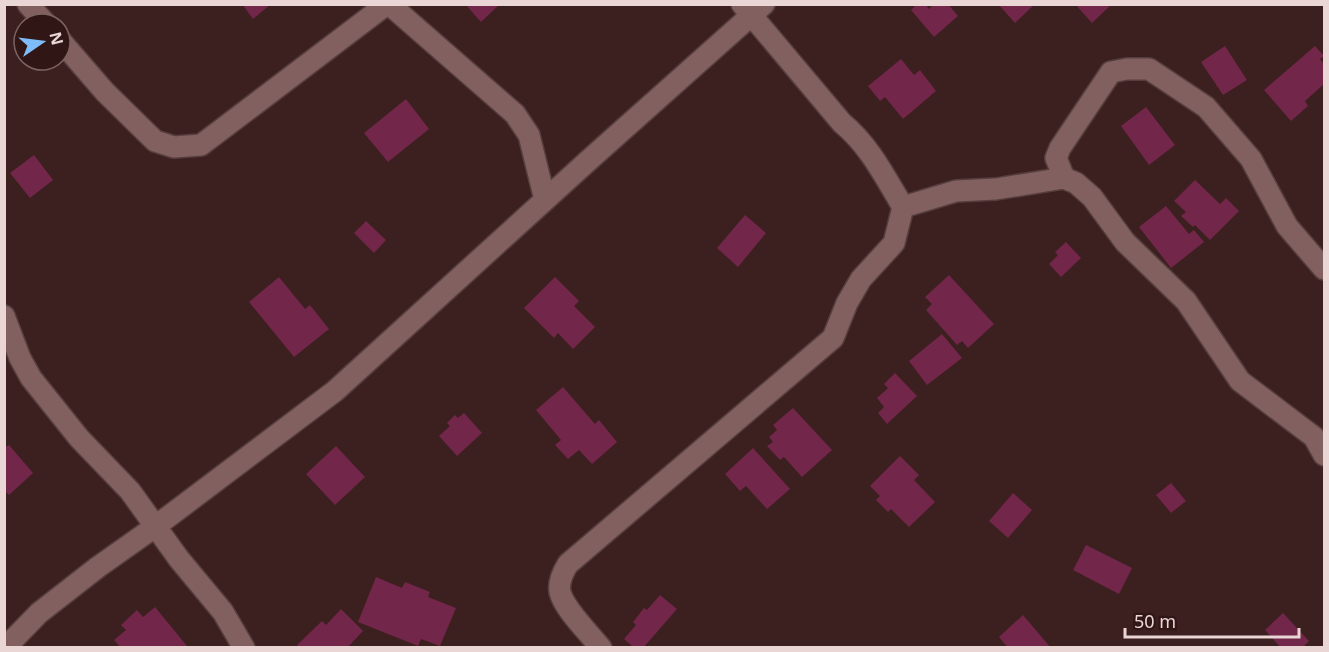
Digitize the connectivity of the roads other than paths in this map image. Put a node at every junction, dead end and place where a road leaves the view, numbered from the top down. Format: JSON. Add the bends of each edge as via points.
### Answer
{"nodes":[{"id":1,"x":388,"y":4,"type":"edge"},
{"id":2,"x":752,"y":8,"type":"edge"},
{"id":3,"x":72,"y":54,"type":"edge"},
{"id":4,"x":1064,"y":178,"type":"junction"},
{"id":5,"x":545,"y":200,"type":"junction"},
{"id":6,"x":903,"y":207,"type":"junction"},
{"id":7,"x":1324,"y":268,"type":"edge"},
{"id":8,"x":4,"y":316,"type":"edge"},
{"id":9,"x":1324,"y":455,"type":"edge"},
{"id":10,"x":156,"y":526,"type":"junction"},
{"id":11,"x":5,"y":648,"type":"edge"},
{"id":12,"x":244,"y":648,"type":"edge"},
{"id":13,"x":601,"y":648,"type":"edge"}],
"edges":[{"from":1,"to":3,"type":"street","via":[[201,145],[174,147],[155,141]]},
{"from":1,"to":5,"type":"street","via":[[515,114],[529,135]]},
{"from":2,"to":5,"type":"street"},
{"from":2,"to":6,"type":"street","via":[[854,133]]},
{"from":4,"to":6,"type":"street","via":[[957,191]]},
{"from":4,"to":7,"type":"street","via":[[1056,158],[1060,148],[1111,72],[1149,69],[1206,107],[1251,159],[1287,226]]},
{"from":4,"to":9,"type":"street","via":[[1092,197],[1125,242],[1186,302],[1240,381],[1314,438]]},
{"from":5,"to":10,"type":"street","via":[[335,391]]},
{"from":6,"to":13,"type":"street","via":[[894,243],[861,279],[833,338],[568,564],[561,576],[560,592]]},
{"from":8,"to":10,"type":"street","via":[[31,378],[79,438],[130,490]]},
{"from":10,"to":11,"type":"street","via":[[39,613]]},
{"from":10,"to":12,"type":"street","via":[[223,612]]}]}
